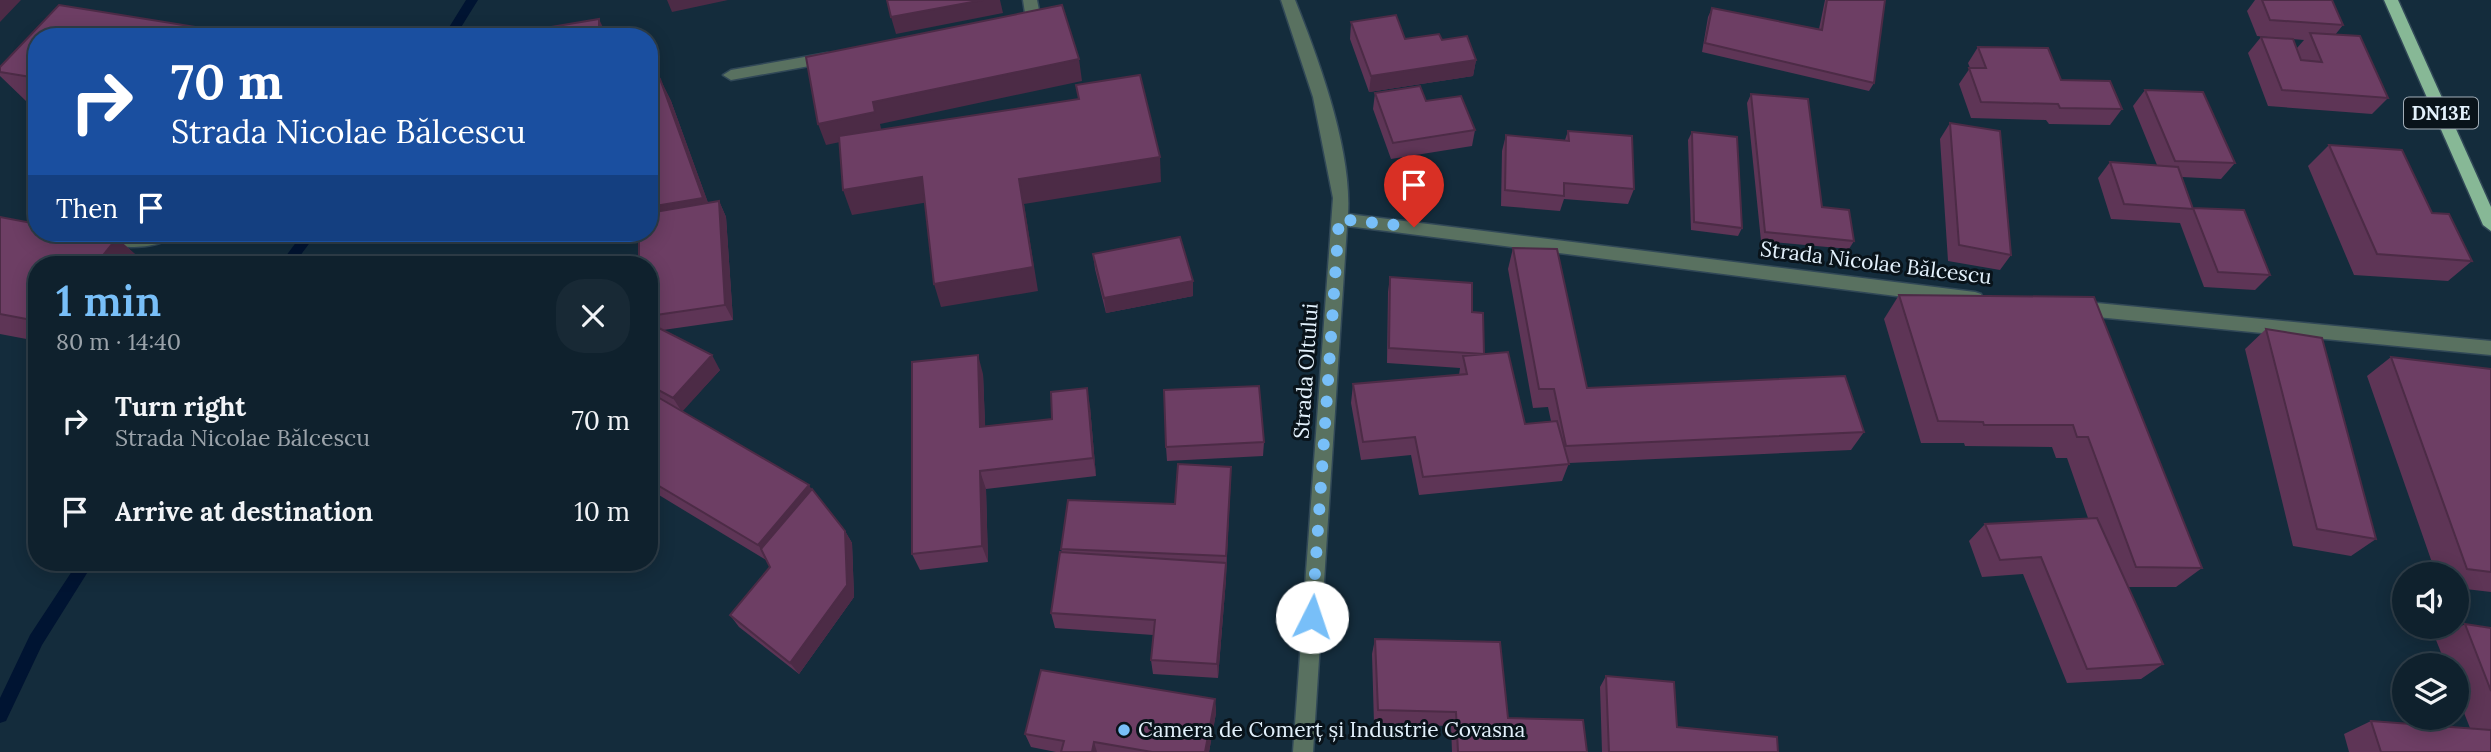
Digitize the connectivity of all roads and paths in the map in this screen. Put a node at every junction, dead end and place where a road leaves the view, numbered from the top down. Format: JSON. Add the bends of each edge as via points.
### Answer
{"nodes":[{"id":1,"x":1030,"y":0,"type":"edge"},
{"id":2,"x":1288,"y":0,"type":"edge"},
{"id":3,"x":2391,"y":0,"type":"edge"},
{"id":4,"x":1002,"y":26,"type":"edge"},
{"id":5,"x":839,"y":55,"type":"edge"},
{"id":6,"x":731,"y":75,"type":"dead end"},
{"id":7,"x":1339,"y":219,"type":"junction"},
{"id":8,"x":2491,"y":225,"type":"edge"},
{"id":9,"x":1991,"y":300,"type":"edge"},
{"id":10,"x":2060,"y":307,"type":"edge"},
{"id":11,"x":2491,"y":348,"type":"edge"},
{"id":12,"x":1303,"y":752,"type":"edge"}],
"edges":[{"from":1,"to":4,"type":"street","via":[[1033,15]]},
{"from":2,"to":7,"type":"street","name":"Strada Oltului","via":[[1317,76],[1331,135],[1341,198]]},
{"from":3,"to":8,"type":"main road","number":"DN13E"},
{"from":5,"to":6,"type":"street"},
{"from":7,"to":9,"type":"street","name":"Strada Nicolae Bălcescu"},
{"from":7,"to":12,"type":"street","name":"Strada Oltului"},
{"from":10,"to":11,"type":"street"}]}
